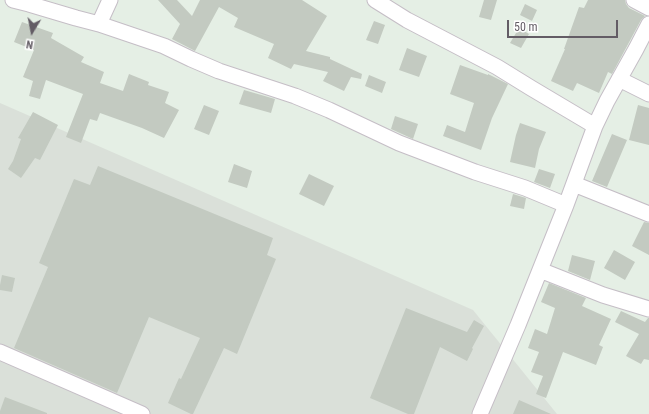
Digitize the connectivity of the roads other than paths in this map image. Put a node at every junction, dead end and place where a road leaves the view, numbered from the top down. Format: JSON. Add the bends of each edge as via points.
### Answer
{"nodes":[{"id":1,"x":13,"y":0,"type":"edge"},
{"id":2,"x":110,"y":0,"type":"edge"},
{"id":3,"x":375,"y":0,"type":"edge"},
{"id":4,"x":634,"y":0,"type":"edge"},
{"id":5,"x":649,"y":8,"type":"edge"},
{"id":6,"x":99,"y":24,"type":"junction"},
{"id":7,"x":649,"y":24,"type":"edge"},
{"id":8,"x":619,"y":79,"type":"junction"},
{"id":9,"x":649,"y":94,"type":"edge"},
{"id":10,"x":595,"y":126,"type":"junction"},
{"id":11,"x":574,"y":184,"type":"junction"},
{"id":12,"x":566,"y":205,"type":"junction"},
{"id":13,"x":649,"y":214,"type":"edge"},
{"id":14,"x":540,"y":270,"type":"junction"},
{"id":15,"x":649,"y":309,"type":"edge"},
{"id":16,"x":0,"y":352,"type":"edge"},
{"id":17,"x":142,"y":414,"type":"edge"},
{"id":18,"x":480,"y":414,"type":"edge"}],
"edges":[{"from":1,"to":6,"type":"street"},
{"from":2,"to":6,"type":"street"},
{"from":3,"to":10,"type":"street","via":[[407,20],[497,66]]},
{"from":4,"to":5,"type":"street"},
{"from":6,"to":12,"type":"street","via":[[164,46],[219,71],[295,96],[399,143]]},
{"from":7,"to":8,"type":"street"},
{"from":8,"to":9,"type":"street"},
{"from":8,"to":10,"type":"street"},
{"from":10,"to":11,"type":"street"},
{"from":11,"to":12,"type":"street"},
{"from":11,"to":13,"type":"street"},
{"from":12,"to":14,"type":"street"},
{"from":14,"to":15,"type":"street","via":[[603,295]]},
{"from":14,"to":18,"type":"street"},
{"from":16,"to":17,"type":"street"}]}
